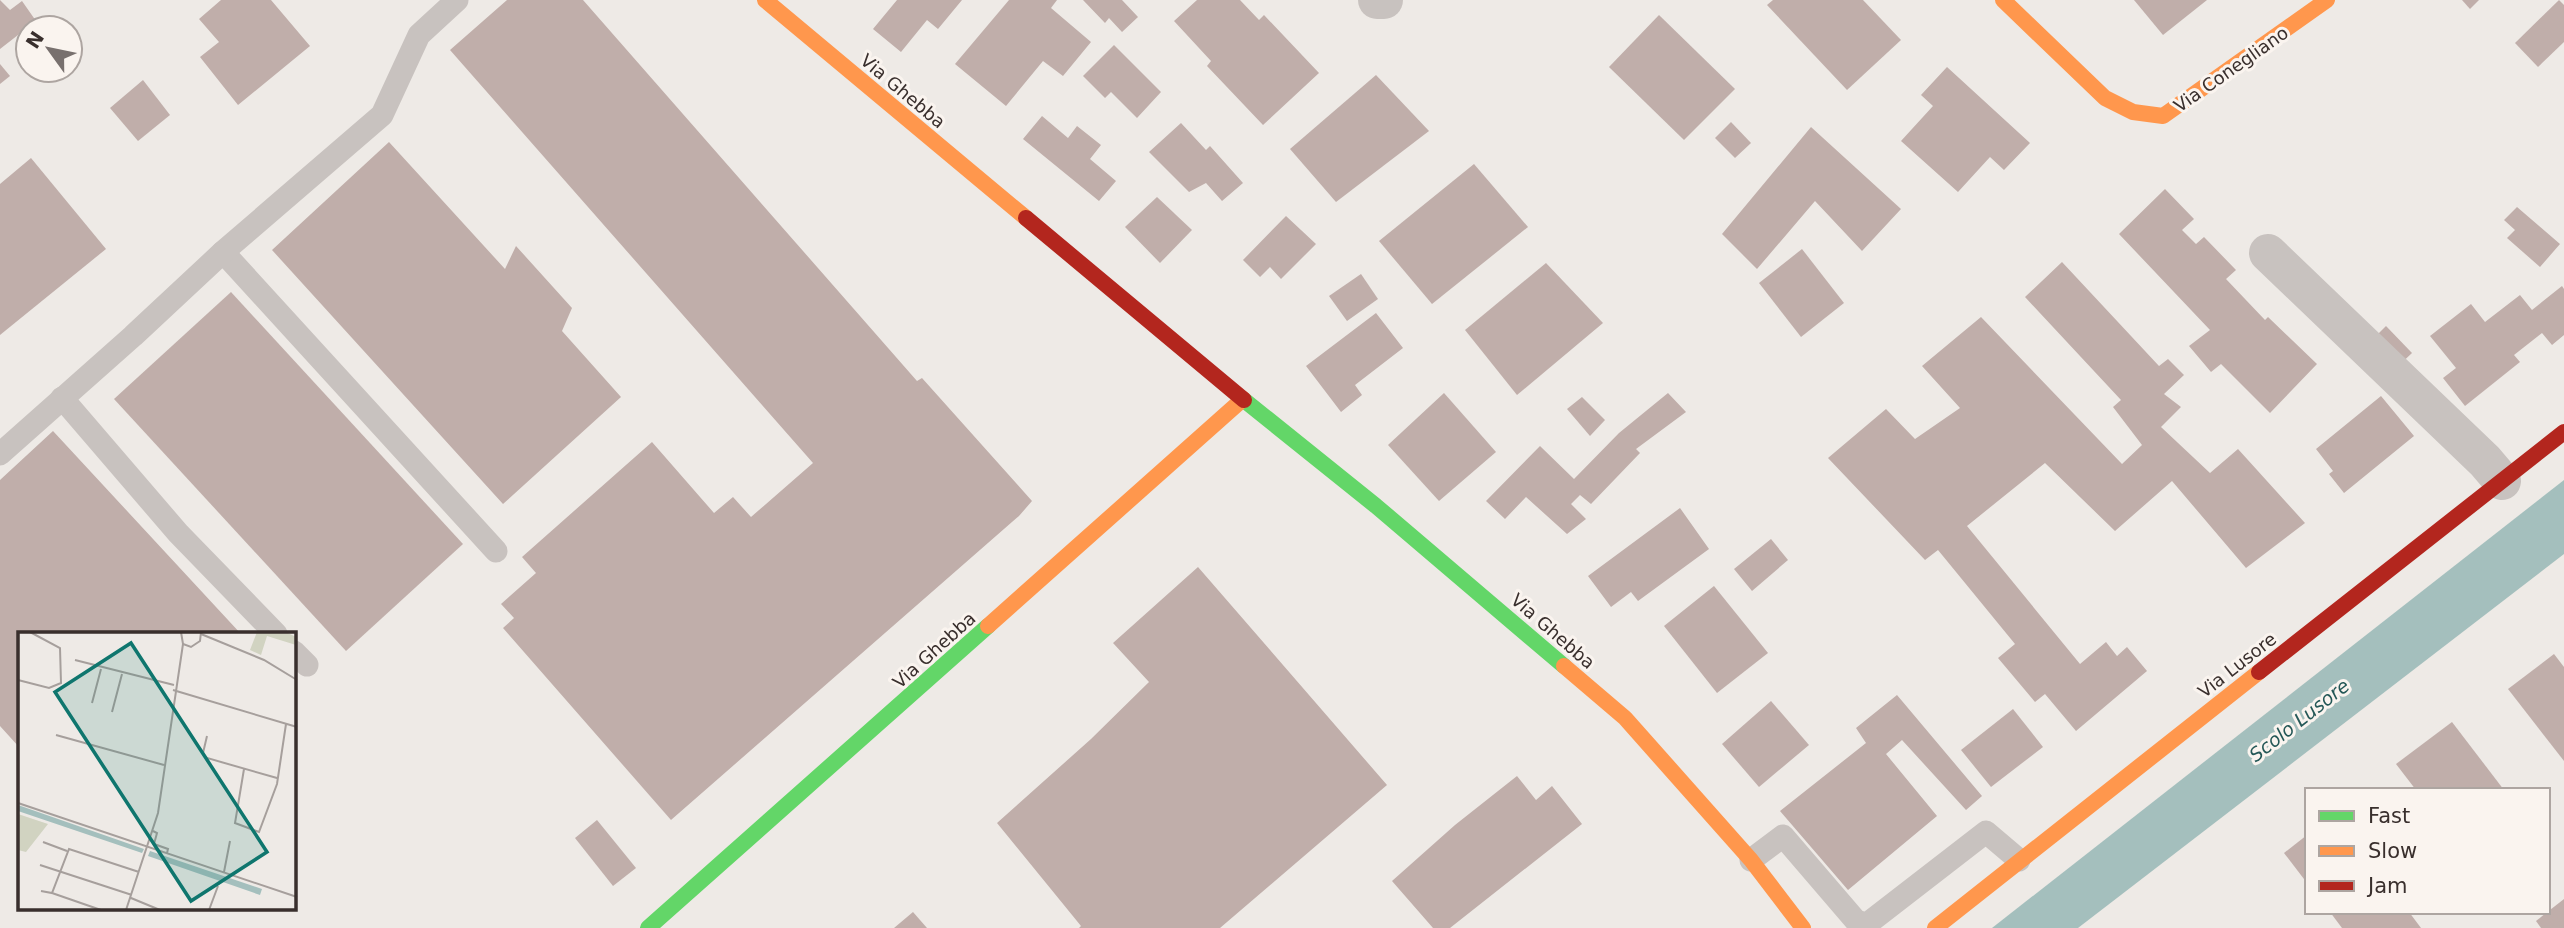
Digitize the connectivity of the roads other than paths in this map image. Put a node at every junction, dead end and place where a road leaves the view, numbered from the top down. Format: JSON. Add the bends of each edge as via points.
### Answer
{"nodes":[{"id":1,"x":457,"y":0,"type":"edge"},
{"id":2,"x":765,"y":0,"type":"edge"},
{"id":3,"x":1377,"y":0,"type":"edge"},
{"id":4,"x":1384,"y":0,"type":"edge"},
{"id":5,"x":2003,"y":0,"type":"edge"},
{"id":6,"x":2327,"y":0,"type":"edge"},
{"id":7,"x":223,"y":252,"type":"junction"},
{"id":8,"x":2268,"y":253,"type":"dead end"},
{"id":9,"x":62,"y":398,"type":"junction"},
{"id":10,"x":1243,"y":399,"type":"junction"},
{"id":11,"x":2564,"y":432,"type":"edge"},
{"id":12,"x":0,"y":454,"type":"edge"},
{"id":13,"x":2502,"y":481,"type":"junction"},
{"id":14,"x":496,"y":551,"type":"dead end"},
{"id":15,"x":274,"y":632,"type":"edge"},
{"id":16,"x":1751,"y":860,"type":"junction"},
{"id":17,"x":2019,"y":860,"type":"junction"},
{"id":18,"x":648,"y":928,"type":"edge"},
{"id":19,"x":1803,"y":928,"type":"edge"},
{"id":20,"x":1935,"y":928,"type":"edge"}],
"edges":[{"from":1,"to":7,"type":"lane","via":[[419,35],[382,115]]},
{"from":2,"to":10,"type":"street","name":"Via Ghebba"},
{"from":3,"to":4,"type":"street"},
{"from":5,"to":6,"type":"street","name":"Via Conegliano","via":[[2105,98],[2140,116],[2163,116]]},
{"from":7,"to":9,"type":"lane"},
{"from":7,"to":14,"type":"lane"},
{"from":8,"to":13,"type":"street"},
{"from":9,"to":12,"type":"lane"},
{"from":9,"to":15,"type":"lane","via":[[178,533]]},
{"from":10,"to":16,"type":"street","name":"Via Ghebba","via":[[1625,718]]},
{"from":10,"to":18,"type":"street","name":"Via Ghebba"},
{"from":11,"to":13,"type":"street","name":"Via Lusore"},
{"from":13,"to":17,"type":"street","name":"Via Lusore"},
{"from":16,"to":17,"type":"lane","via":[[1783,836],[1856,921],[1867,924],[1986,832]]},
{"from":16,"to":19,"type":"street","name":"Via Ghebba"},
{"from":17,"to":20,"type":"street","name":"Via Lusore"}]}
